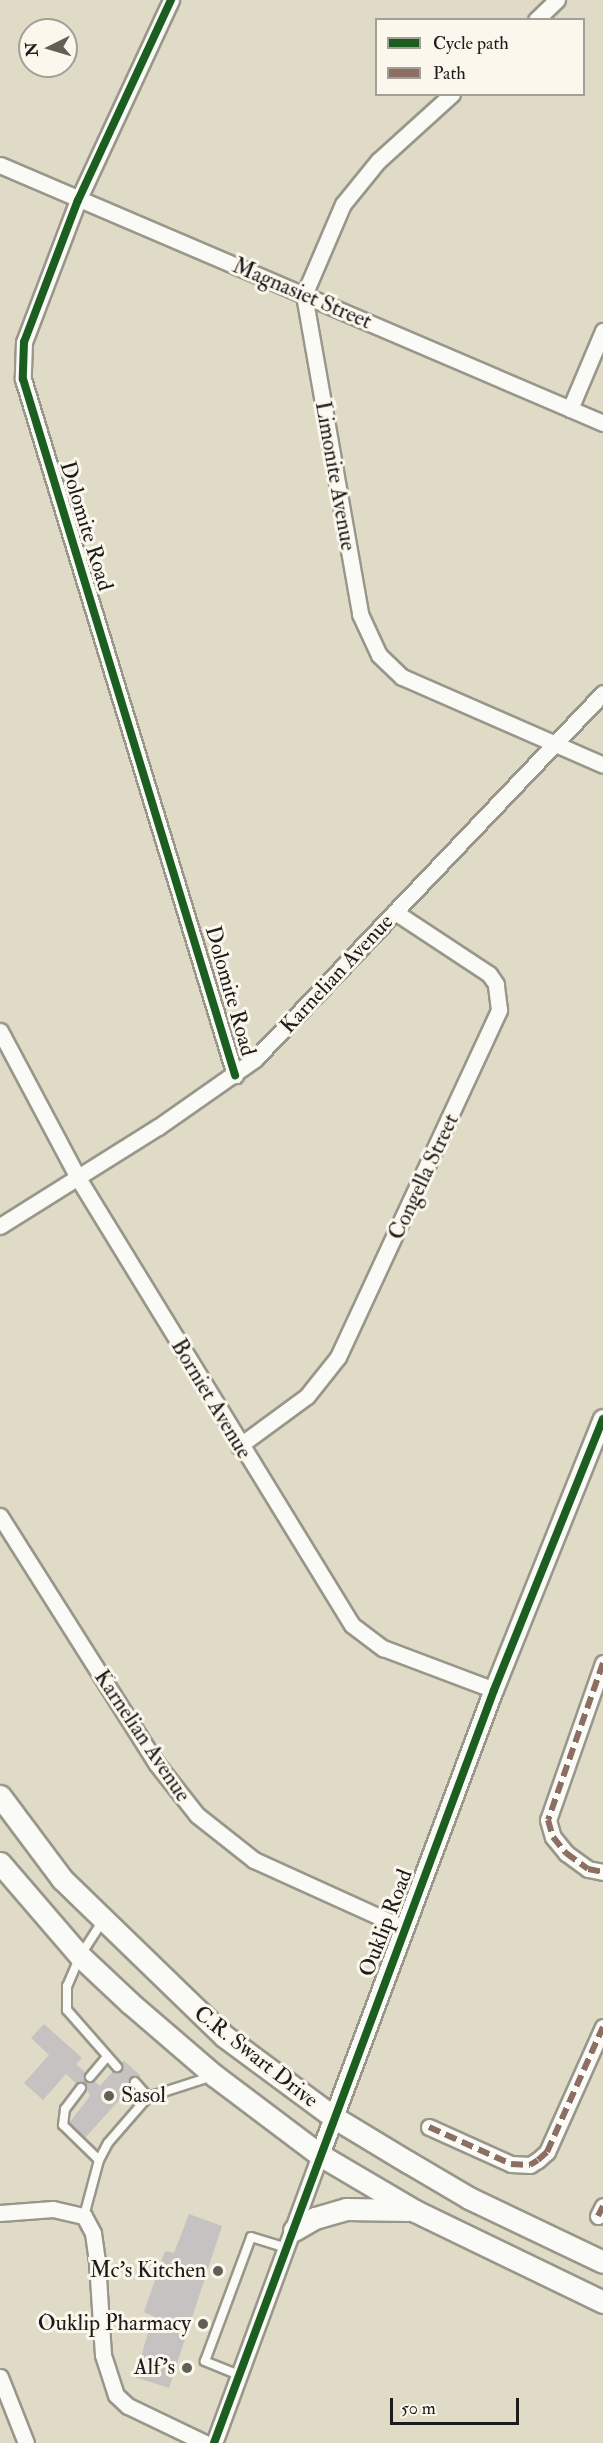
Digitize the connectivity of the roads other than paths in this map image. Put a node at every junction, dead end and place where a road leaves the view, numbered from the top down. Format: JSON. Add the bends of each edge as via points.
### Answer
{"nodes":[{"id":1,"x":171,"y":0,"type":"edge"},
{"id":2,"x":557,"y":0,"type":"edge"},
{"id":3,"x":538,"y":18,"type":"edge"},
{"id":4,"x":450,"y":96,"type":"edge"},
{"id":5,"x":0,"y":165,"type":"edge"},
{"id":6,"x":78,"y":200,"type":"junction"},
{"id":7,"x":304,"y":295,"type":"junction"},
{"id":8,"x":603,"y":331,"type":"edge"},
{"id":9,"x":570,"y":409,"type":"junction"},
{"id":10,"x":603,"y":423,"type":"edge"},
{"id":11,"x":603,"y":693,"type":"edge"},
{"id":12,"x":554,"y":744,"type":"junction"},
{"id":13,"x":603,"y":765,"type":"edge"},
{"id":14,"x":395,"y":912,"type":"junction"},
{"id":15,"x":0,"y":1031,"type":"edge"},
{"id":16,"x":236,"y":1075,"type":"junction"},
{"id":17,"x":78,"y":1178,"type":"junction"},
{"id":18,"x":0,"y":1226,"type":"edge"},
{"id":19,"x":603,"y":1419,"type":"edge"},
{"id":20,"x":239,"y":1446,"type":"junction"},
{"id":21,"x":0,"y":1516,"type":"edge"},
{"id":22,"x":603,"y":1663,"type":"edge"},
{"id":23,"x":494,"y":1690,"type":"junction"},
{"id":24,"x":0,"y":1796,"type":"edge"},
{"id":25,"x":0,"y":1863,"type":"edge"},
{"id":26,"x":603,"y":1872,"type":"edge"},
{"id":27,"x":102,"y":1922,"type":"junction"},
{"id":28,"x":404,"y":1928,"type":"junction"},
{"id":29,"x":80,"y":1956,"type":"junction"},
{"id":30,"x":603,"y":2027,"type":"edge"},
{"id":31,"x":107,"y":2056,"type":"junction"},
{"id":32,"x":117,"y":2067,"type":"dead end"},
{"id":33,"x":214,"y":2076,"type":"junction"},
{"id":34,"x":90,"y":2077,"type":"dead end"},
{"id":35,"x":135,"y":2082,"type":"dead end"},
{"id":36,"x":81,"y":2088,"type":"dead end"},
{"id":37,"x":148,"y":2097,"type":"junction"},
{"id":38,"x":335,"y":2118,"type":"junction"},
{"id":39,"x":429,"y":2127,"type":"dead end"},
{"id":40,"x":320,"y":2155,"type":"junction"},
{"id":41,"x":99,"y":2160,"type":"junction"},
{"id":42,"x":414,"y":2211,"type":"junction"},
{"id":43,"x":0,"y":2213,"type":"edge"},
{"id":44,"x":84,"y":2216,"type":"junction"},
{"id":45,"x":290,"y":2239,"type":"junction"},
{"id":46,"x":603,"y":2262,"type":"edge"},
{"id":47,"x":603,"y":2302,"type":"edge"},
{"id":48,"x":239,"y":2375,"type":"junction"},
{"id":49,"x":0,"y":2378,"type":"edge"},
{"id":50,"x":26,"y":2443,"type":"edge"},
{"id":51,"x":205,"y":2443,"type":"edge"},
{"id":52,"x":214,"y":2443,"type":"edge"}],
"edges":[{"from":1,"to":6,"type":"street","name":"Dolomite Road"},
{"from":2,"to":3,"type":"street"},
{"from":4,"to":7,"type":"street","via":[[378,161],[343,204]]},
{"from":5,"to":6,"type":"street","name":"Magnasiet Street"},
{"from":6,"to":7,"type":"street","name":"Magnasiet Street"},
{"from":6,"to":16,"type":"street","name":"Dolomite Road","via":[[24,342],[23,379]]},
{"from":7,"to":9,"type":"street","name":"Magnasiet Street"},
{"from":7,"to":12,"type":"street","name":"Limonite Avenue","via":[[360,614],[379,655],[402,677]]},
{"from":8,"to":9,"type":"street"},
{"from":9,"to":10,"type":"street","name":"Magnasiet Street"},
{"from":11,"to":12,"type":"street","name":"Karnelian Avenue"},
{"from":12,"to":13,"type":"street","name":"Limonite Avenue"},
{"from":12,"to":14,"type":"street","name":"Karnelian Avenue"},
{"from":14,"to":16,"type":"street","name":"Karnelian Avenue","via":[[319,995]]},
{"from":14,"to":20,"type":"street","name":"Congella Street","via":[[489,974],[496,984],[499,1010],[338,1358],[307,1396]]},
{"from":15,"to":17,"type":"street","name":"Borniet Avenue"},
{"from":16,"to":17,"type":"street","name":"Karnelian Avenue"},
{"from":17,"to":18,"type":"street","name":"Karnelian Avenue"},
{"from":17,"to":20,"type":"street","name":"Borniet Avenue"},
{"from":19,"to":23,"type":"street","name":"Ouklip Road"},
{"from":20,"to":23,"type":"street","name":"Borniet Avenue","via":[[360,1634],[383,1648]]},
{"from":21,"to":28,"type":"street","name":"Karnelian Avenue","via":[[156,1763],[197,1815],[254,1860]]},
{"from":22,"to":26,"type":"street","via":[[548,1820],[553,1837],[566,1853],[588,1869]]},
{"from":23,"to":28,"type":"street","name":"Ouklip Road"},
{"from":24,"to":27,"type":"main road","name":"C.R. Swart Drive","via":[[62,1879]]},
{"from":25,"to":29,"type":"main road","name":"C.R. Swart Drive"},
{"from":27,"to":29,"type":"lane"},
{"from":27,"to":38,"type":"main road","name":"C.R. Swart Drive","via":[[224,2036]]},
{"from":28,"to":38,"type":"street","name":"Ouklip Road"},
{"from":29,"to":31,"type":"lane","via":[[67,1986],[67,2010]]},
{"from":29,"to":33,"type":"main road","name":"C.R. Swart Drive"},
{"from":30,"to":39,"type":"street","via":[[547,2152],[530,2165],[511,2164]]},
{"from":31,"to":32,"type":"lane"},
{"from":31,"to":34,"type":"lane"},
{"from":33,"to":37,"type":"lane"},
{"from":33,"to":40,"type":"main road","name":"C.R. Swart Drive"},
{"from":35,"to":37,"type":"lane"},
{"from":36,"to":41,"type":"lane","via":[[65,2109],[63,2125]]},
{"from":37,"to":41,"type":"lane","via":[[108,2143]]},
{"from":38,"to":40,"type":"street","name":"Ouklip Road"},
{"from":38,"to":46,"type":"main road","name":"C.R. Swart Drive","via":[[469,2198]]},
{"from":40,"to":42,"type":"main road","name":"C.R. Swart Drive"},
{"from":40,"to":45,"type":"street","name":"Ouklip Road"},
{"from":41,"to":44,"type":"lane"},
{"from":42,"to":45,"type":"main road","via":[[376,2206],[346,2209],[315,2218]]},
{"from":42,"to":47,"type":"main road","name":"C.R. Swart Drive"},
{"from":43,"to":44,"type":"street","via":[[53,2209]]},
{"from":44,"to":51,"type":"street","via":[[93,2233],[97,2262],[103,2355],[116,2394],[128,2406]]},
{"from":45,"to":48,"type":"street","name":"Ouklip Road"},
{"from":45,"to":48,"type":"lane","via":[[251,2237],[243,2258],[205,2361]]},
{"from":48,"to":52,"type":"street","name":"Ouklip Road"},
{"from":49,"to":50,"type":"street"}]}
